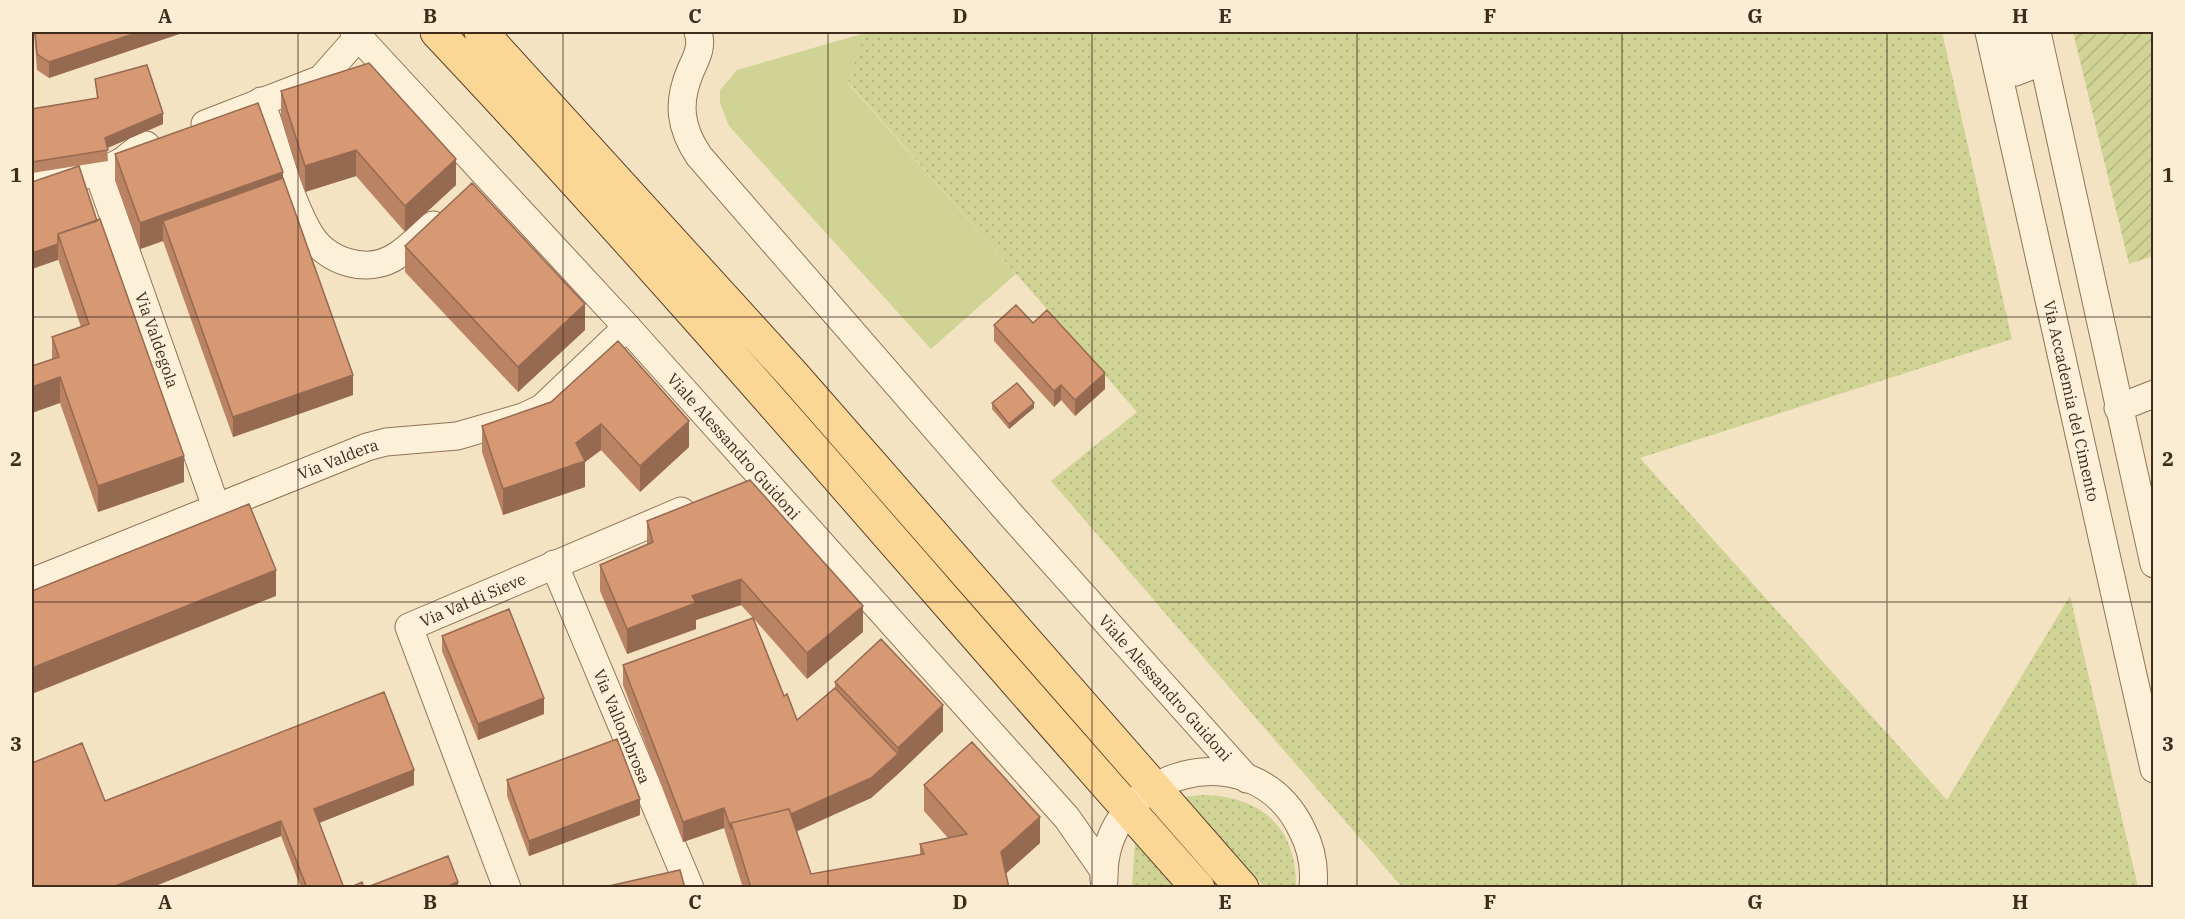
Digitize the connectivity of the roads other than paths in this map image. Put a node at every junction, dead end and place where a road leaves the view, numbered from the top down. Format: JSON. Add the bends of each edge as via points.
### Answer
{"nodes":[{"id":1,"x":437,"y":32,"type":"edge"},
{"id":2,"x":481,"y":32,"type":"edge"},
{"id":3,"x":722,"y":32,"type":"edge"},
{"id":4,"x":1989,"y":32,"type":"edge"},
{"id":5,"x":2006,"y":32,"type":"edge"},
{"id":6,"x":2020,"y":32,"type":"edge"},
{"id":7,"x":2037,"y":32,"type":"edge"},
{"id":8,"x":357,"y":34,"type":"edge"},
{"id":9,"x":699,"y":41,"type":"edge"},
{"id":10,"x":261,"y":101,"type":"junction"},
{"id":11,"x":98,"y":172,"type":"junction"},
{"id":12,"x":32,"y":184,"type":"edge"},
{"id":13,"x":469,"y":193,"type":"junction"},
{"id":14,"x":627,"y":327,"type":"junction"},
{"id":15,"x":2154,"y":394,"type":"edge"},
{"id":16,"x":2118,"y":408,"type":"junction"},
{"id":17,"x":704,"y":501,"type":"edge"},
{"id":18,"x":216,"y":507,"type":"junction"},
{"id":19,"x":554,"y":564,"type":"junction"},
{"id":20,"x":2154,"y":564,"type":"edge"},
{"id":21,"x":32,"y":582,"type":"edge"},
{"id":22,"x":2154,"y":769,"type":"edge"},
{"id":23,"x":1247,"y":778,"type":"junction"},
{"id":24,"x":1153,"y":786,"type":"junction"},
{"id":25,"x":1128,"y":809,"type":"junction"},
{"id":26,"x":1101,"y":882,"type":"edge"},
{"id":27,"x":1315,"y":886,"type":"edge"},
{"id":28,"x":507,"y":888,"type":"edge"},
{"id":29,"x":690,"y":888,"type":"edge"},
{"id":30,"x":1198,"y":888,"type":"edge"},
{"id":31,"x":1242,"y":888,"type":"edge"}],
"edges":[{"from":1,"to":25,"type":"main road","via":[[508,106],[774,405]]},
{"from":2,"to":24,"type":"main road","via":[[794,376]]},
{"from":3,"to":9,"type":"street"},
{"from":4,"to":22,"type":"street","name":"Via Accademia del Cimento"},
{"from":5,"to":6,"type":"street","via":[[2016,75],[2029,70]]},
{"from":7,"to":16,"type":"street"},
{"from":8,"to":10,"type":"street","via":[[321,80]]},
{"from":8,"to":13,"type":"street","name":"Viale Alessandro Guidoni"},
{"from":9,"to":23,"type":"street","name":"Viale Alessandro Guidoni","via":[[680,108],[687,136],[699,156],[1018,523]]},
{"from":10,"to":11,"type":"street","via":[[132,151],[122,162]]},
{"from":10,"to":13,"type":"street","via":[[308,232],[330,254],[357,265],[384,262],[398,255]]},
{"from":11,"to":12,"type":"street"},
{"from":11,"to":18,"type":"street","name":"Via Valdegola"},
{"from":13,"to":14,"type":"street","name":"Viale Alessandro Guidoni"},
{"from":14,"to":18,"type":"street","name":"Via Valdera","via":[[542,408],[524,417],[457,436],[367,447]]},
{"from":14,"to":26,"type":"street","name":"Viale Alessandro Guidoni","via":[[748,483],[1067,818]]},
{"from":15,"to":16,"type":"street"},
{"from":16,"to":20,"type":"street"},
{"from":17,"to":19,"type":"street","name":"Via Val di Sieve"},
{"from":18,"to":21,"type":"street","name":"Via Valdera"},
{"from":19,"to":28,"type":"street","name":"Via Val di Sieve","via":[[408,627]]},
{"from":19,"to":29,"type":"street","name":"Via Vallombrosa"},
{"from":23,"to":24,"type":"street","name":"Viale Alessandro Guidoni","via":[[1199,772]]},
{"from":23,"to":27,"type":"street","name":"Viale Alessandro Guidoni","via":[[1281,801],[1300,825],[1311,853]]},
{"from":24,"to":25,"type":"street","name":"Viale Alessandro Guidoni"},
{"from":24,"to":31,"type":"main road"},
{"from":25,"to":26,"type":"street","name":"Viale Alessandro Guidoni","via":[[1110,838]]},
{"from":25,"to":30,"type":"main road"}]}
